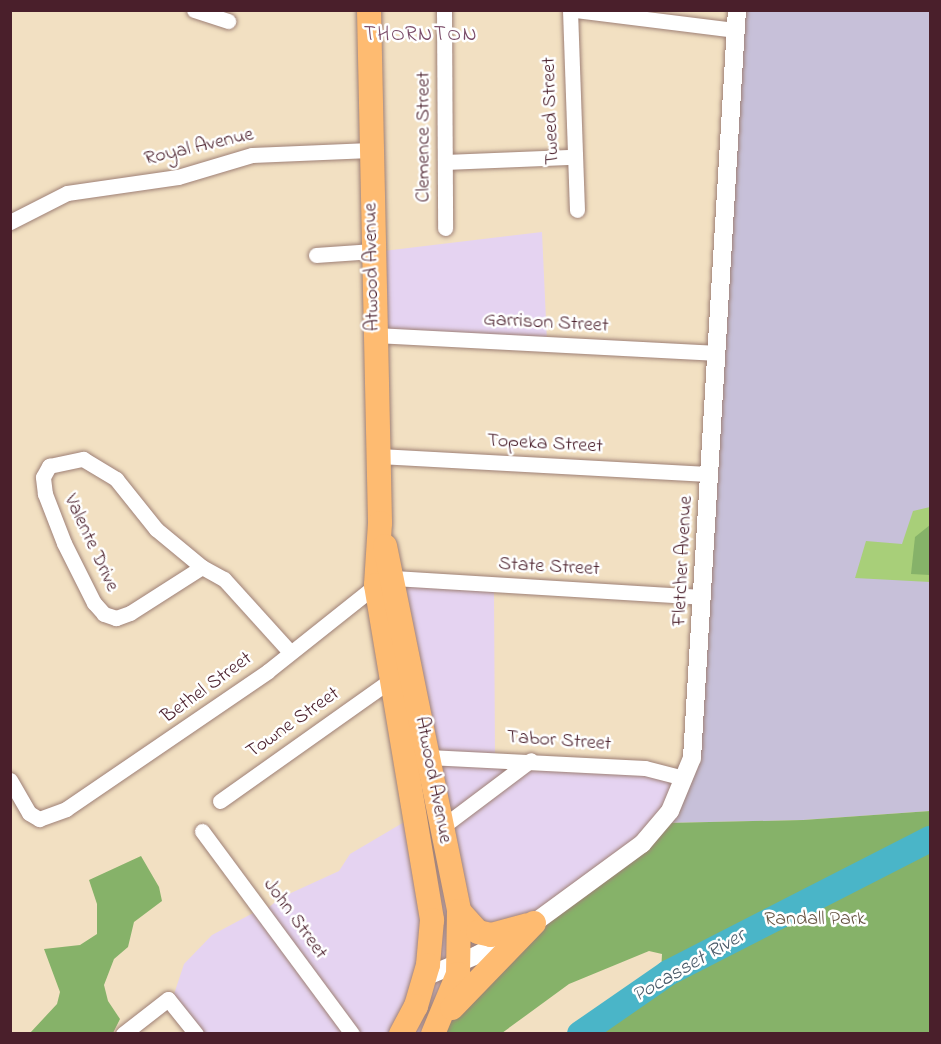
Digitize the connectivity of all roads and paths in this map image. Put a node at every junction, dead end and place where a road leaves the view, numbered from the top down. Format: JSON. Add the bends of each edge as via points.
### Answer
{"nodes":[{"id":1,"x":194,"y":10,"type":"edge"},
{"id":2,"x":369,"y":10,"type":"edge"},
{"id":3,"x":444,"y":10,"type":"edge"},
{"id":4,"x":570,"y":10,"type":"edge"},
{"id":5,"x":575,"y":10,"type":"edge"},
{"id":6,"x":737,"y":10,"type":"edge"},
{"id":7,"x":228,"y":21,"type":"dead end"},
{"id":8,"x":735,"y":30,"type":"junction"},
{"id":9,"x":370,"y":150,"type":"junction"},
{"id":10,"x":573,"y":157,"type":"junction"},
{"id":11,"x":446,"y":162,"type":"junction"},
{"id":12,"x":577,"y":210,"type":"dead end"},
{"id":13,"x":10,"y":222,"type":"edge"},
{"id":14,"x":446,"y":228,"type":"dead end"},
{"id":15,"x":373,"y":251,"type":"junction"},
{"id":16,"x":316,"y":255,"type":"dead end"},
{"id":17,"x":373,"y":334,"type":"junction"},
{"id":18,"x":716,"y":353,"type":"junction"},
{"id":19,"x":378,"y":456,"type":"junction"},
{"id":20,"x":710,"y":474,"type":"junction"},
{"id":21,"x":202,"y":567,"type":"junction"},
{"id":22,"x":384,"y":582,"type":"junction"},
{"id":23,"x":702,"y":597,"type":"junction"},
{"id":24,"x":289,"y":651,"type":"junction"},
{"id":25,"x":391,"y":680,"type":"junction"},
{"id":26,"x":429,"y":757,"type":"junction"},
{"id":27,"x":531,"y":760,"type":"junction"},
{"id":28,"x":684,"y":778,"type":"junction"},
{"id":29,"x":10,"y":780,"type":"edge"},
{"id":30,"x":220,"y":801,"type":"dead end"},
{"id":31,"x":442,"y":828,"type":"junction"},
{"id":32,"x":202,"y":831,"type":"dead end"},
{"id":33,"x":459,"y":911,"type":"junction"},
{"id":34,"x":534,"y":923,"type":"junction"},
{"id":35,"x":459,"y":963,"type":"junction"},
{"id":36,"x":425,"y":976,"type":"junction"},
{"id":37,"x":436,"y":1030,"type":"edge"},
{"id":38,"x":123,"y":1034,"type":"edge"},
{"id":39,"x":196,"y":1034,"type":"edge"},
{"id":40,"x":351,"y":1034,"type":"edge"},
{"id":41,"x":401,"y":1034,"type":"edge"}],
"edges":[{"from":1,"to":7,"type":"street"},
{"from":2,"to":9,"type":"main road","name":"Atwood Avenue"},
{"from":3,"to":11,"type":"street","name":"Clemence Street"},
{"from":4,"to":10,"type":"street","name":"Tweed Street"},
{"from":5,"to":8,"type":"street"},
{"from":6,"to":8,"type":"street","name":"Fletcher Avenue"},
{"from":8,"to":18,"type":"street","name":"Fletcher Avenue"},
{"from":9,"to":13,"type":"street","name":"Royal Avenue","via":[[252,155],[190,175],[61,195]]},
{"from":9,"to":15,"type":"main road","name":"Atwood Avenue"},
{"from":10,"to":11,"type":"street"},
{"from":10,"to":12,"type":"street","name":"Tweed Street"},
{"from":11,"to":14,"type":"street","name":"Clemence Street"},
{"from":15,"to":16,"type":"street"},
{"from":15,"to":17,"type":"main road","name":"Atwood Avenue"},
{"from":17,"to":18,"type":"street","name":"Garrison Street"},
{"from":17,"to":19,"type":"main road","name":"Atwood Avenue"},
{"from":18,"to":20,"type":"street","name":"Fletcher Avenue"},
{"from":19,"to":20,"type":"street","name":"Topeka Street"},
{"from":19,"to":22,"type":"main road","name":"Atwood Avenue"},
{"from":20,"to":23,"type":"street","name":"Fletcher Avenue"},
{"from":21,"to":21,"type":"street","name":"Valente Drive","via":[[156,529],[116,479],[92,462],[71,459],[49,466],[43,477],[45,494],[64,543],[94,603],[104,614],[116,618],[130,613]]},
{"from":21,"to":24,"type":"street","name":"Valente Drive","via":[[231,585]]},
{"from":22,"to":23,"type":"street","name":"State Street"},
{"from":22,"to":24,"type":"street","name":"Bethel Street"},
{"from":22,"to":25,"type":"main road","name":"Atwood Avenue"},
{"from":22,"to":26,"type":"main road","name":"Atwood Avenue"},
{"from":23,"to":28,"type":"street","name":"Fletcher Avenue","via":[[692,758]]},
{"from":24,"to":29,"type":"street","name":"Bethel Street","via":[[109,784],[66,809],[39,819],[29,813]]},
{"from":25,"to":30,"type":"street","name":"Towne Street"},
{"from":25,"to":36,"type":"main road","name":"Atwood Avenue","via":[[427,871],[432,921]]},
{"from":26,"to":27,"type":"street","name":"Tabor Street"},
{"from":26,"to":31,"type":"main road","name":"Atwood Avenue"},
{"from":27,"to":28,"type":"street","name":"Tabor Street","via":[[645,768]]},
{"from":27,"to":31,"type":"street"},
{"from":28,"to":34,"type":"street","name":"Fletcher Avenue","via":[[670,812],[642,844]]},
{"from":31,"to":33,"type":"main road","name":"Atwood Avenue"},
{"from":32,"to":40,"type":"street","name":"John Street"},
{"from":33,"to":34,"type":"main road","via":[[478,932],[491,936]]},
{"from":33,"to":35,"type":"main road","name":"Atwood Avenue"},
{"from":34,"to":35,"type":"street","name":"Fletcher Avenue"},
{"from":34,"to":37,"type":"main road","via":[[466,990]]},
{"from":35,"to":36,"type":"street","name":"Fletcher Avenue"},
{"from":35,"to":37,"type":"main road","name":"Atwood Avenue"},
{"from":36,"to":41,"type":"main road","name":"Atwood Avenue","via":[[416,1006]]},
{"from":38,"to":39,"type":"street","via":[[168,999]]}]}
